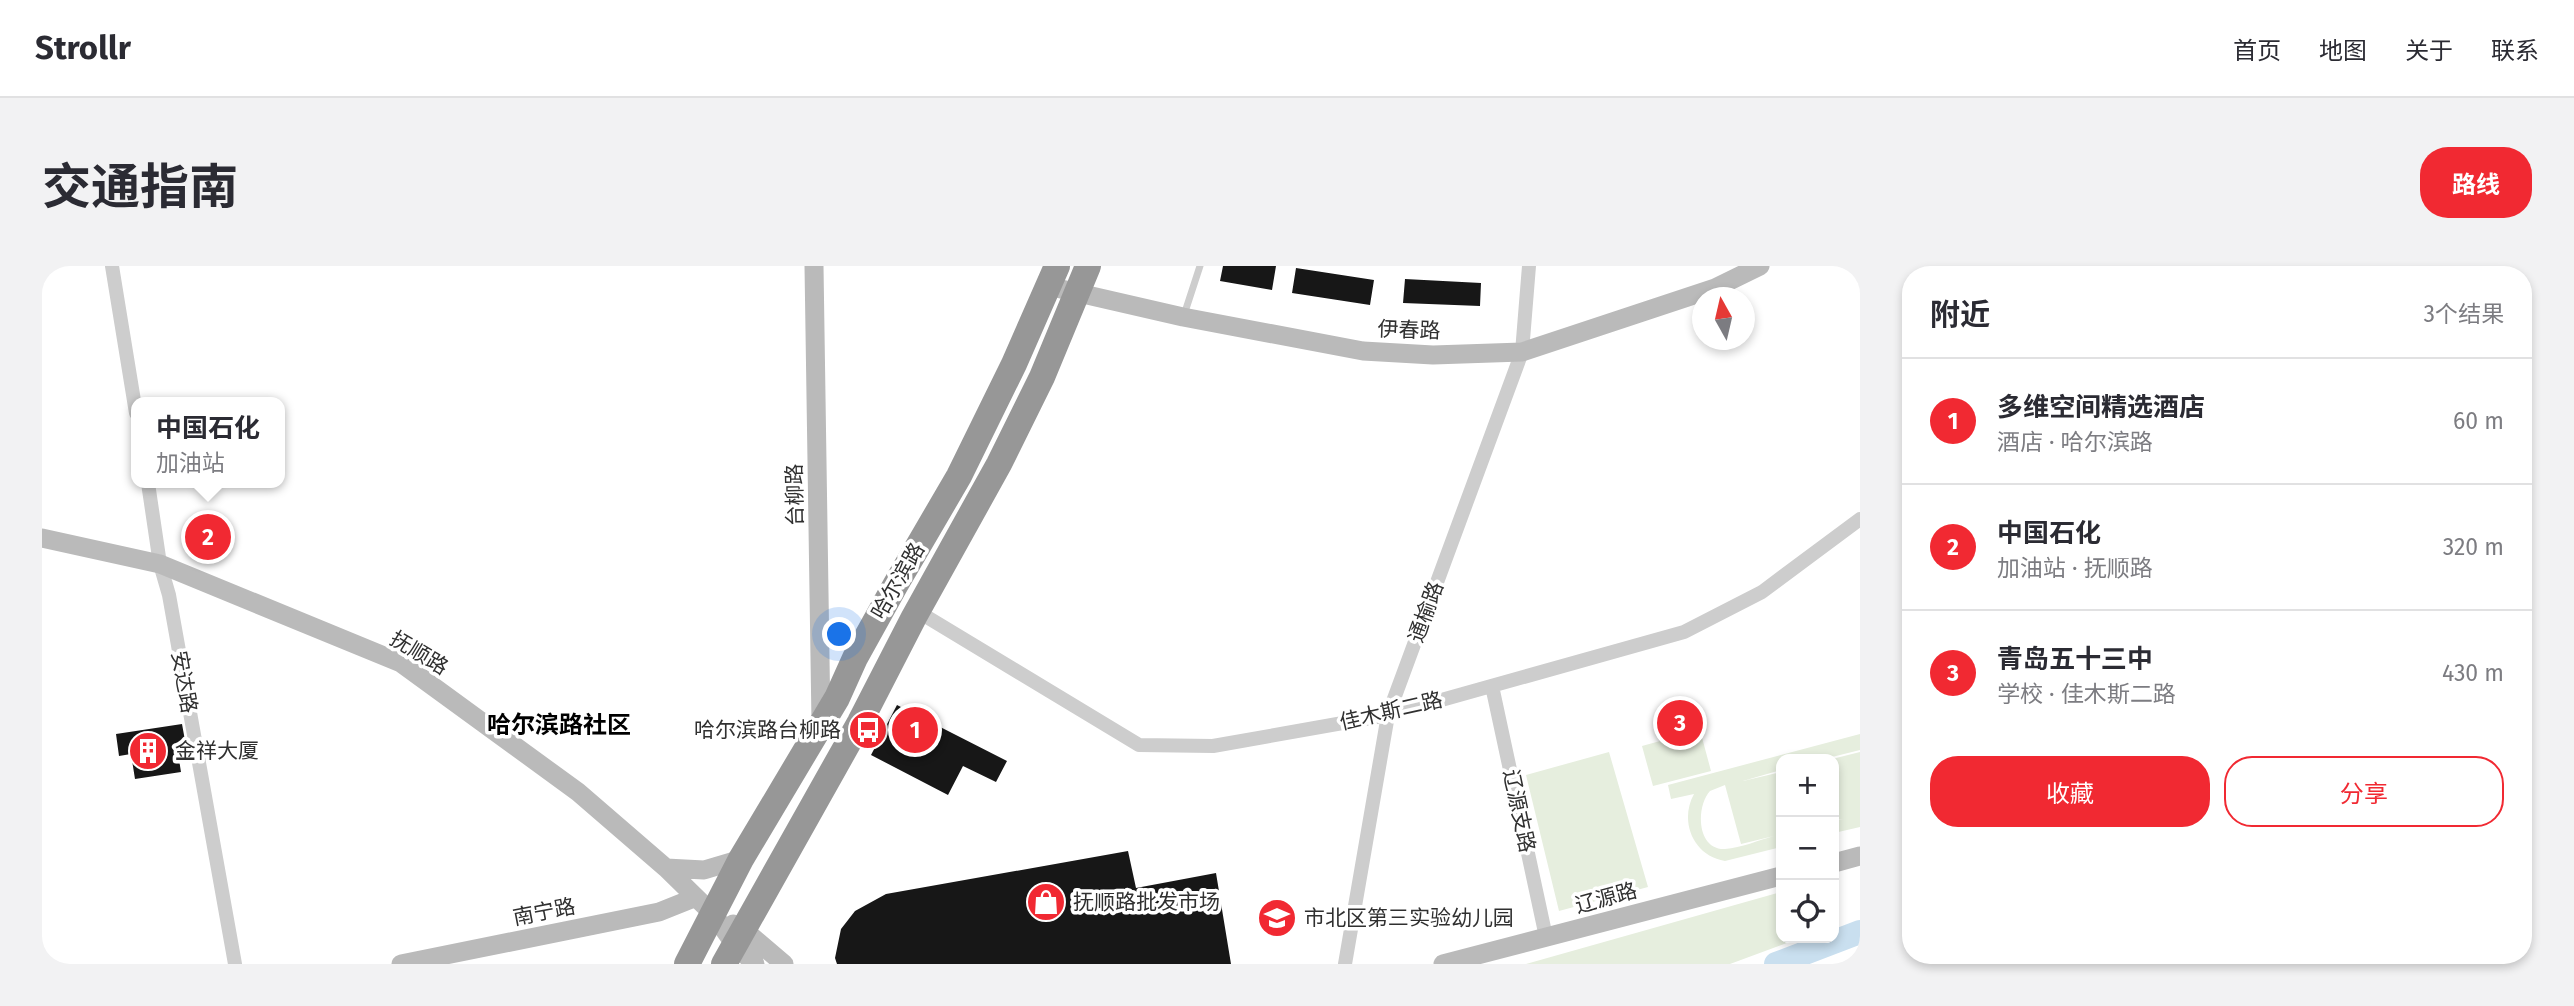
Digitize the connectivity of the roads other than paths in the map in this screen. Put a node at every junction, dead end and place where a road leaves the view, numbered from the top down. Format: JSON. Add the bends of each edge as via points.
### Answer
{"nodes":[{"id":1,"x":112,"y":266,"type":"edge"},
{"id":2,"x":814,"y":266,"type":"edge"},
{"id":3,"x":1088,"y":266,"type":"edge"},
{"id":4,"x":1200,"y":266,"type":"edge"},
{"id":5,"x":1529,"y":266,"type":"edge"},
{"id":6,"x":1760,"y":266,"type":"edge"},
{"id":7,"x":1053,"y":276,"type":"edge"},
{"id":8,"x":1077,"y":293,"type":"junction"},
{"id":9,"x":1183,"y":317,"type":"junction"},
{"id":10,"x":1522,"y":352,"type":"junction"},
{"id":11,"x":134,"y":397,"type":"edge"},
{"id":12,"x":149,"y":488,"type":"edge"},
{"id":13,"x":1860,"y":519,"type":"edge"},
{"id":14,"x":42,"y":538,"type":"edge"},
{"id":15,"x":160,"y":564,"type":"junction"},
{"id":16,"x":917,"y":611,"type":"junction"},
{"id":17,"x":1492,"y":686,"type":"junction"},
{"id":18,"x":1388,"y":715,"type":"junction"},
{"id":19,"x":821,"y":723,"type":"junction"},
{"id":20,"x":1860,"y":856,"type":"edge"},
{"id":21,"x":741,"y":859,"type":"junction"},
{"id":22,"x":1839,"y":862,"type":"edge"},
{"id":23,"x":666,"y":868,"type":"junction"},
{"id":24,"x":1776,"y":877,"type":"edge"},
{"id":25,"x":704,"y":906,"type":"junction"},
{"id":26,"x":1546,"y":937,"type":"junction"},
{"id":27,"x":734,"y":946,"type":"edge"},
{"id":28,"x":234,"y":964,"type":"edge"},
{"id":29,"x":401,"y":964,"type":"edge"},
{"id":30,"x":687,"y":964,"type":"edge"},
{"id":31,"x":755,"y":964,"type":"edge"},
{"id":32,"x":784,"y":964,"type":"edge"},
{"id":33,"x":1345,"y":964,"type":"edge"},
{"id":34,"x":1443,"y":964,"type":"edge"}],
"edges":[{"from":1,"to":11,"type":"street"},
{"from":2,"to":19,"type":"street","name":"台柳路"},
{"from":3,"to":8,"type":"highway","name":"哈尔滨路"},
{"from":4,"to":9,"type":"lane"},
{"from":5,"to":10,"type":"street","name":"通榆路"},
{"from":6,"to":10,"type":"street","name":"伊春路","via":[[1715,288]]},
{"from":7,"to":8,"type":"street","name":"伊春路"},
{"from":7,"to":19,"type":"highway","name":"哈尔滨路","via":[[959,476]]},
{"from":8,"to":9,"type":"street","name":"伊春路"},
{"from":8,"to":16,"type":"highway","name":"哈尔滨路","via":[[999,464]]},
{"from":9,"to":10,"type":"street","name":"伊春路","via":[[1363,351],[1433,355]]},
{"from":10,"to":18,"type":"street","name":"通榆路"},
{"from":12,"to":15,"type":"street","name":"安达路"},
{"from":13,"to":17,"type":"street","name":"佳木斯二路","via":[[1762,592],[1684,632]]},
{"from":14,"to":15,"type":"street","name":"抚顺路"},
{"from":15,"to":23,"type":"street","name":"抚顺路","via":[[401,663],[578,792]]},
{"from":15,"to":28,"type":"street","name":"安达路"},
{"from":16,"to":18,"type":"street","name":"佳木斯二路","via":[[1139,745],[1213,746]]},
{"from":16,"to":27,"type":"highway","name":"哈尔滨路"},
{"from":17,"to":18,"type":"street","name":"佳木斯二路"},
{"from":17,"to":26,"type":"street","name":"辽源支路"},
{"from":18,"to":33,"type":"street","name":"通榆路"},
{"from":19,"to":21,"type":"highway","name":"哈尔滨路"},
{"from":20,"to":22,"type":"street"},
{"from":21,"to":23,"type":"street","via":[[704,870]]},
{"from":21,"to":25,"type":"highway","name":"哈尔滨路"},
{"from":23,"to":25,"type":"street","name":"抚顺路"},
{"from":24,"to":26,"type":"street","name":"辽源路"},
{"from":25,"to":27,"type":"street","name":"抚顺路"},
{"from":25,"to":29,"type":"street","name":"南宁路"},
{"from":25,"to":30,"type":"highway","name":"哈尔滨路"},
{"from":26,"to":34,"type":"street","name":"辽源路"},
{"from":27,"to":31,"type":"street","name":"抚顺路"},
{"from":27,"to":32,"type":"street","name":"抚顺路"}]}
